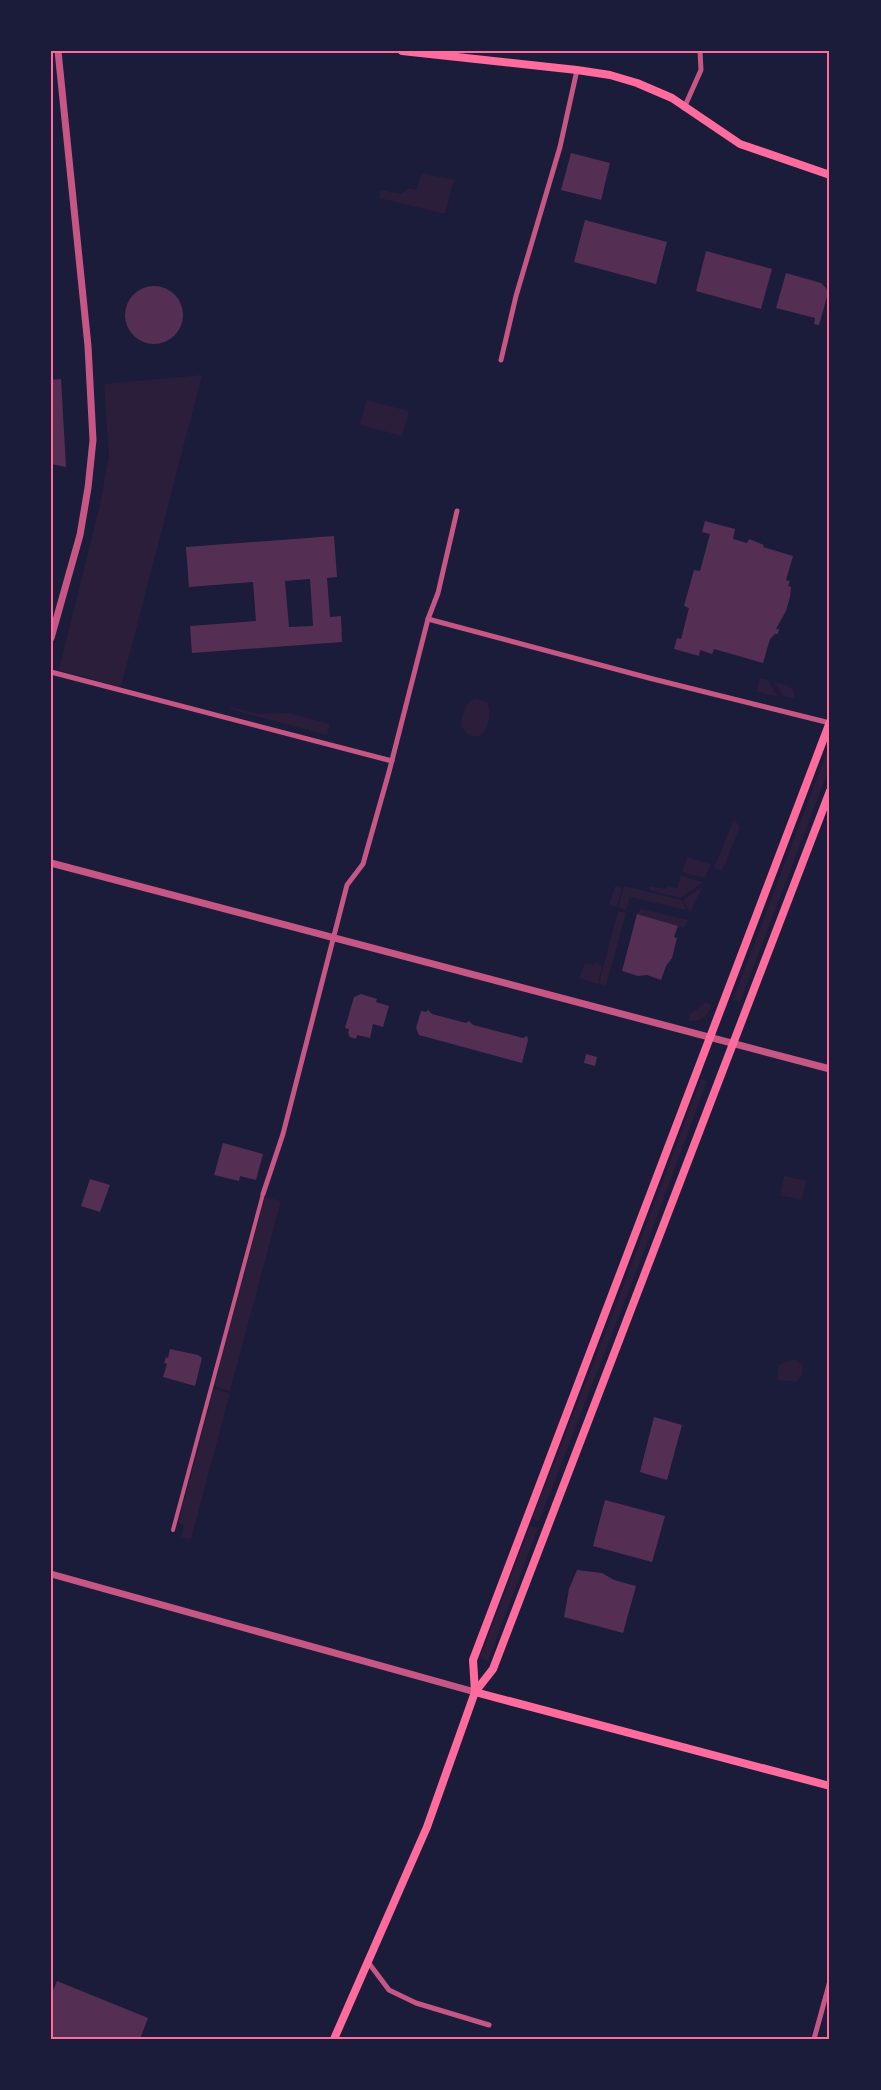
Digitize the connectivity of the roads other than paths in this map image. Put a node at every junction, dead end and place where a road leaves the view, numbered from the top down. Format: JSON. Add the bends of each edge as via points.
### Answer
{"nodes":[{"id":1,"x":58,"y":51,"type":"edge"},
{"id":2,"x":402,"y":51,"type":"edge"},
{"id":3,"x":700,"y":51,"type":"edge"},
{"id":4,"x":472,"y":55,"type":"edge"},
{"id":5,"x":577,"y":69,"type":"junction"},
{"id":6,"x":684,"y":108,"type":"junction"},
{"id":7,"x":830,"y":176,"type":"edge"},
{"id":8,"x":501,"y":360,"type":"dead end"},
{"id":9,"x":457,"y":511,"type":"dead end"},
{"id":10,"x":428,"y":619,"type":"junction"},
{"id":11,"x":51,"y":638,"type":"edge"},
{"id":12,"x":51,"y":672,"type":"edge"},
{"id":13,"x":830,"y":723,"type":"edge"},
{"id":14,"x":392,"y":761,"type":"junction"},
{"id":15,"x":830,"y":791,"type":"edge"},
{"id":16,"x":51,"y":863,"type":"edge"},
{"id":17,"x":332,"y":937,"type":"junction"},
{"id":18,"x":710,"y":1037,"type":"junction"},
{"id":19,"x":734,"y":1044,"type":"junction"},
{"id":20,"x":830,"y":1069,"type":"edge"},
{"id":21,"x":263,"y":1194,"type":"joint"},
{"id":22,"x":173,"y":1530,"type":"dead end"},
{"id":23,"x":51,"y":1574,"type":"edge"},
{"id":24,"x":475,"y":1692,"type":"junction"},
{"id":25,"x":830,"y":1786,"type":"edge"},
{"id":26,"x":368,"y":1962,"type":"junction"},
{"id":27,"x":830,"y":1981,"type":"edge"},
{"id":28,"x":489,"y":2025,"type":"dead end"},
{"id":29,"x":334,"y":2039,"type":"edge"},
{"id":30,"x":814,"y":2039,"type":"edge"}],
"edges":[{"from":1,"to":11,"type":"street","via":[[88,346],[93,440],[80,535]]},
{"from":2,"to":4,"type":"main road"},
{"from":3,"to":6,"type":"street","via":[[701,70]]},
{"from":4,"to":5,"type":"main road"},
{"from":5,"to":6,"type":"main road","via":[[638,83],[672,98]]},
{"from":5,"to":8,"type":"street","via":[[560,147]]},
{"from":6,"to":7,"type":"main road","via":[[740,144]]},
{"from":9,"to":10,"type":"street"},
{"from":10,"to":13,"type":"street"},
{"from":10,"to":14,"type":"street"},
{"from":12,"to":14,"type":"street"},
{"from":13,"to":18,"type":"main road"},
{"from":14,"to":17,"type":"street","via":[[363,864],[347,885]]},
{"from":15,"to":19,"type":"main road"},
{"from":16,"to":17,"type":"street"},
{"from":17,"to":18,"type":"street"},
{"from":17,"to":21,"type":"street","via":[[283,1134]]},
{"from":18,"to":19,"type":"street"},
{"from":18,"to":24,"type":"main road","via":[[473,1660]]},
{"from":19,"to":20,"type":"street"},
{"from":19,"to":24,"type":"main road","via":[[494,1669]]},
{"from":21,"to":22,"type":"street"},
{"from":23,"to":24,"type":"street"},
{"from":24,"to":25,"type":"main road"},
{"from":24,"to":26,"type":"main road","via":[[427,1827]]},
{"from":26,"to":28,"type":"street","via":[[389,1990],[416,2003]]},
{"from":26,"to":29,"type":"main road"},
{"from":27,"to":30,"type":"street"}]}
